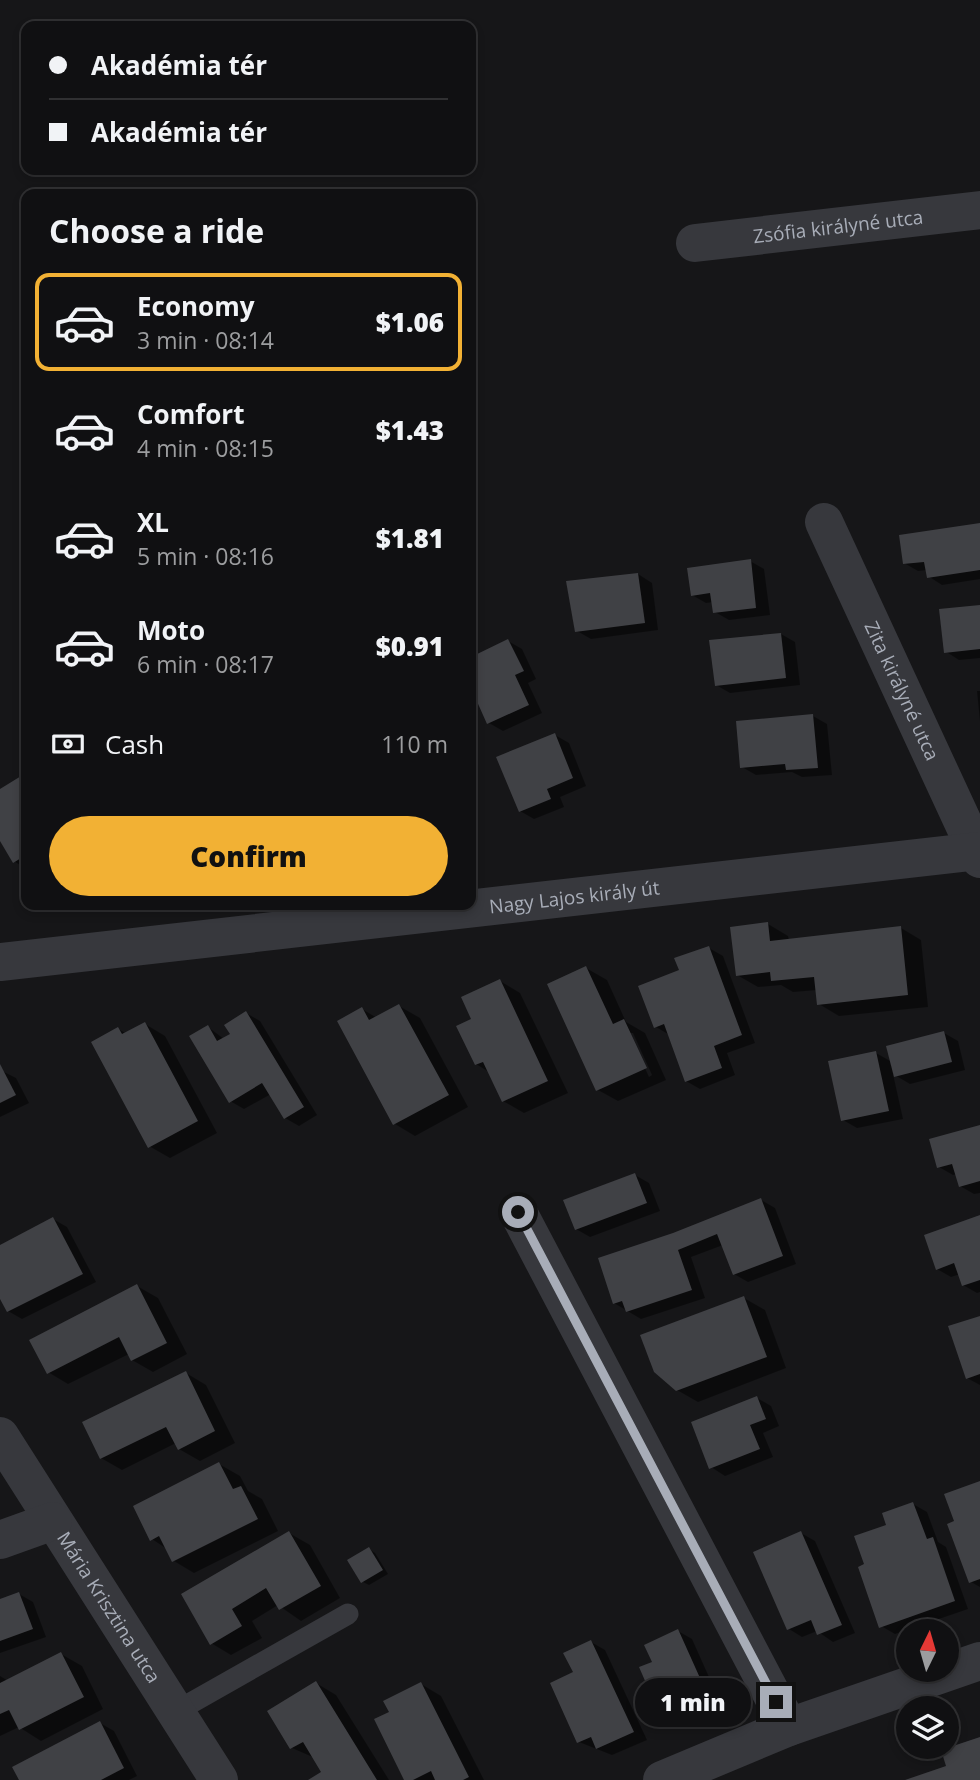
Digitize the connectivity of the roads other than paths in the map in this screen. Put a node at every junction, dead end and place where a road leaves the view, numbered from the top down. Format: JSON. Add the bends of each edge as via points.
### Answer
{"nodes":[{"id":1,"x":980,"y":210,"type":"edge"},
{"id":2,"x":695,"y":243,"type":"dead end"},
{"id":3,"x":824,"y":522,"type":"dead end"},
{"id":4,"x":979,"y":854,"type":"edge"},
{"id":5,"x":476,"y":909,"type":"edge"},
{"id":6,"x":471,"y":910,"type":"edge"},
{"id":7,"x":0,"y":962,"type":"edge"},
{"id":8,"x":518,"y":1212,"type":"dead end"},
{"id":9,"x":0,"y":1436,"type":"edge"},
{"id":10,"x":53,"y":1521,"type":"junction"},
{"id":11,"x":0,"y":1540,"type":"edge"},
{"id":12,"x":348,"y":1614,"type":"dead end"},
{"id":13,"x":980,"y":1661,"type":"edge"},
{"id":14,"x":174,"y":1712,"type":"junction"},
{"id":15,"x":789,"y":1727,"type":"junction"},
{"id":16,"x":219,"y":1780,"type":"edge"},
{"id":17,"x":662,"y":1780,"type":"edge"}],
"edges":[{"from":1,"to":2,"type":"street","name":"Zsófia királyné utca"},
{"from":3,"to":4,"type":"street","name":"Zita királyné utca"},
{"from":4,"to":5,"type":"street","name":"Nagy Lajos király út"},
{"from":6,"to":7,"type":"street","name":"Nagy Lajos király út"},
{"from":8,"to":15,"type":"street"},
{"from":9,"to":10,"type":"street","name":"Mária Krisztina utca"},
{"from":10,"to":11,"type":"street"},
{"from":10,"to":14,"type":"street","name":"Mária Krisztina utca"},
{"from":12,"to":14,"type":"lane"},
{"from":13,"to":15,"type":"street"},
{"from":14,"to":16,"type":"street","name":"Mária Krisztina utca"},
{"from":15,"to":17,"type":"street"}]}
